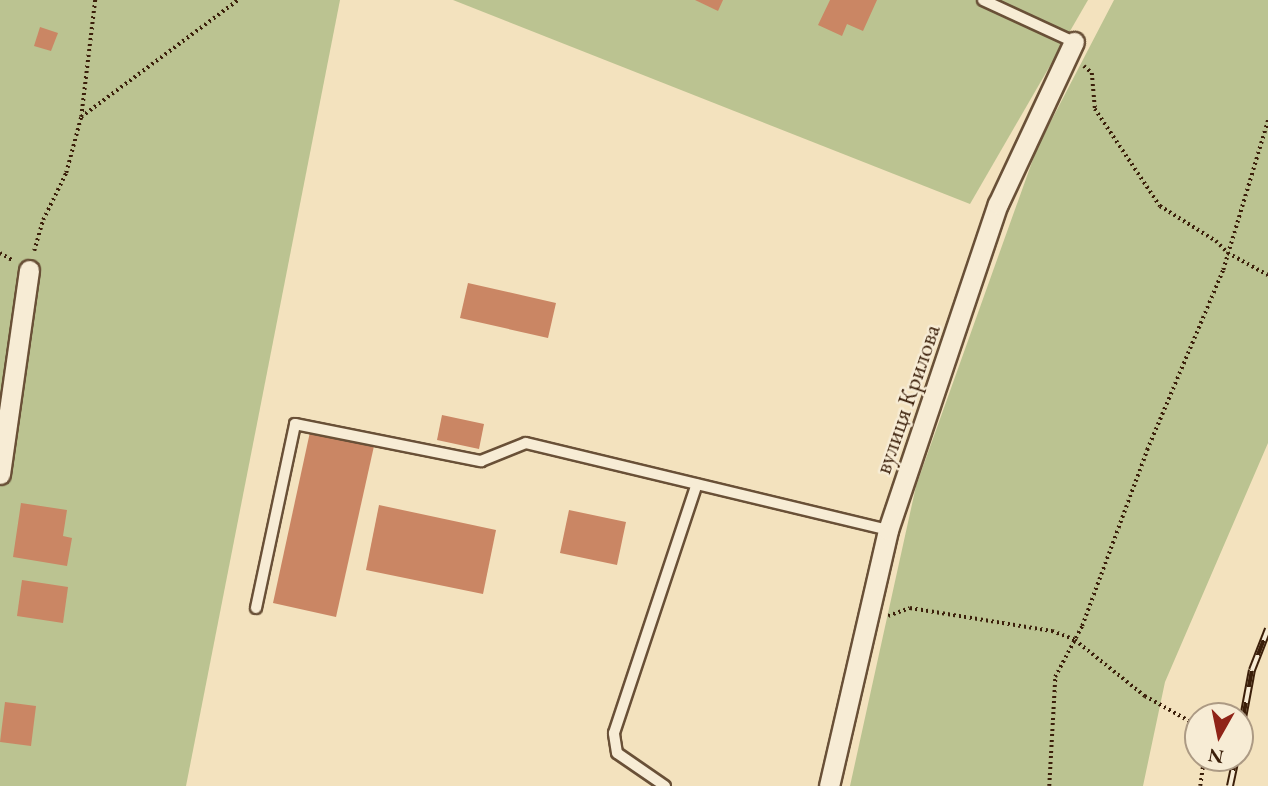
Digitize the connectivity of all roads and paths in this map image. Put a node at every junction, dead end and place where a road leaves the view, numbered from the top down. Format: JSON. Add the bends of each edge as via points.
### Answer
{"nodes":[{"id":1,"x":95,"y":0,"type":"edge"},
{"id":2,"x":238,"y":0,"type":"edge"},
{"id":3,"x":983,"y":0,"type":"edge"},
{"id":4,"x":1071,"y":48,"type":"junction"},
{"id":5,"x":81,"y":117,"type":"junction"},
{"id":6,"x":1268,"y":120,"type":"edge"},
{"id":7,"x":0,"y":253,"type":"edge"},
{"id":8,"x":1228,"y":253,"type":"junction"},
{"id":9,"x":29,"y":270,"type":"junction"},
{"id":10,"x":1268,"y":275,"type":"edge"},
{"id":11,"x":0,"y":474,"type":"edge"},
{"id":12,"x":697,"y":484,"type":"junction"},
{"id":13,"x":888,"y":530,"type":"junction"},
{"id":14,"x":256,"y":608,"type":"dead end"},
{"id":15,"x":866,"y":624,"type":"junction"},
{"id":16,"x":1075,"y":640,"type":"junction"},
{"id":17,"x":1184,"y":718,"type":"edge"},
{"id":18,"x":664,"y":786,"type":"edge"},
{"id":19,"x":829,"y":786,"type":"edge"},
{"id":20,"x":1049,"y":786,"type":"edge"}],
"edges":[{"from":1,"to":5,"type":"path"},
{"from":2,"to":5,"type":"path"},
{"from":3,"to":4,"type":"lane"},
{"from":4,"to":8,"type":"path","via":[[1092,73],[1095,109],[1160,205]]},
{"from":4,"to":13,"type":"street","name":"вулиця Крилова","via":[[998,204]]},
{"from":5,"to":9,"type":"path","via":[[66,173],[43,220]]},
{"from":6,"to":8,"type":"path"},
{"from":7,"to":9,"type":"path"},
{"from":8,"to":10,"type":"path"},
{"from":8,"to":16,"type":"path"},
{"from":9,"to":11,"type":"street"},
{"from":12,"to":13,"type":"lane"},
{"from":12,"to":14,"type":"lane","via":[[526,443],[481,461],[295,424]]},
{"from":12,"to":18,"type":"lane","via":[[614,733],[617,753]]},
{"from":13,"to":15,"type":"street","name":"вулиця Крилова"},
{"from":15,"to":16,"type":"path","via":[[910,608],[1052,631]]},
{"from":15,"to":19,"type":"street","name":"вулиця Крилова"},
{"from":16,"to":17,"type":"path","via":[[1145,696]]},
{"from":16,"to":20,"type":"path","via":[[1055,677]]}]}
